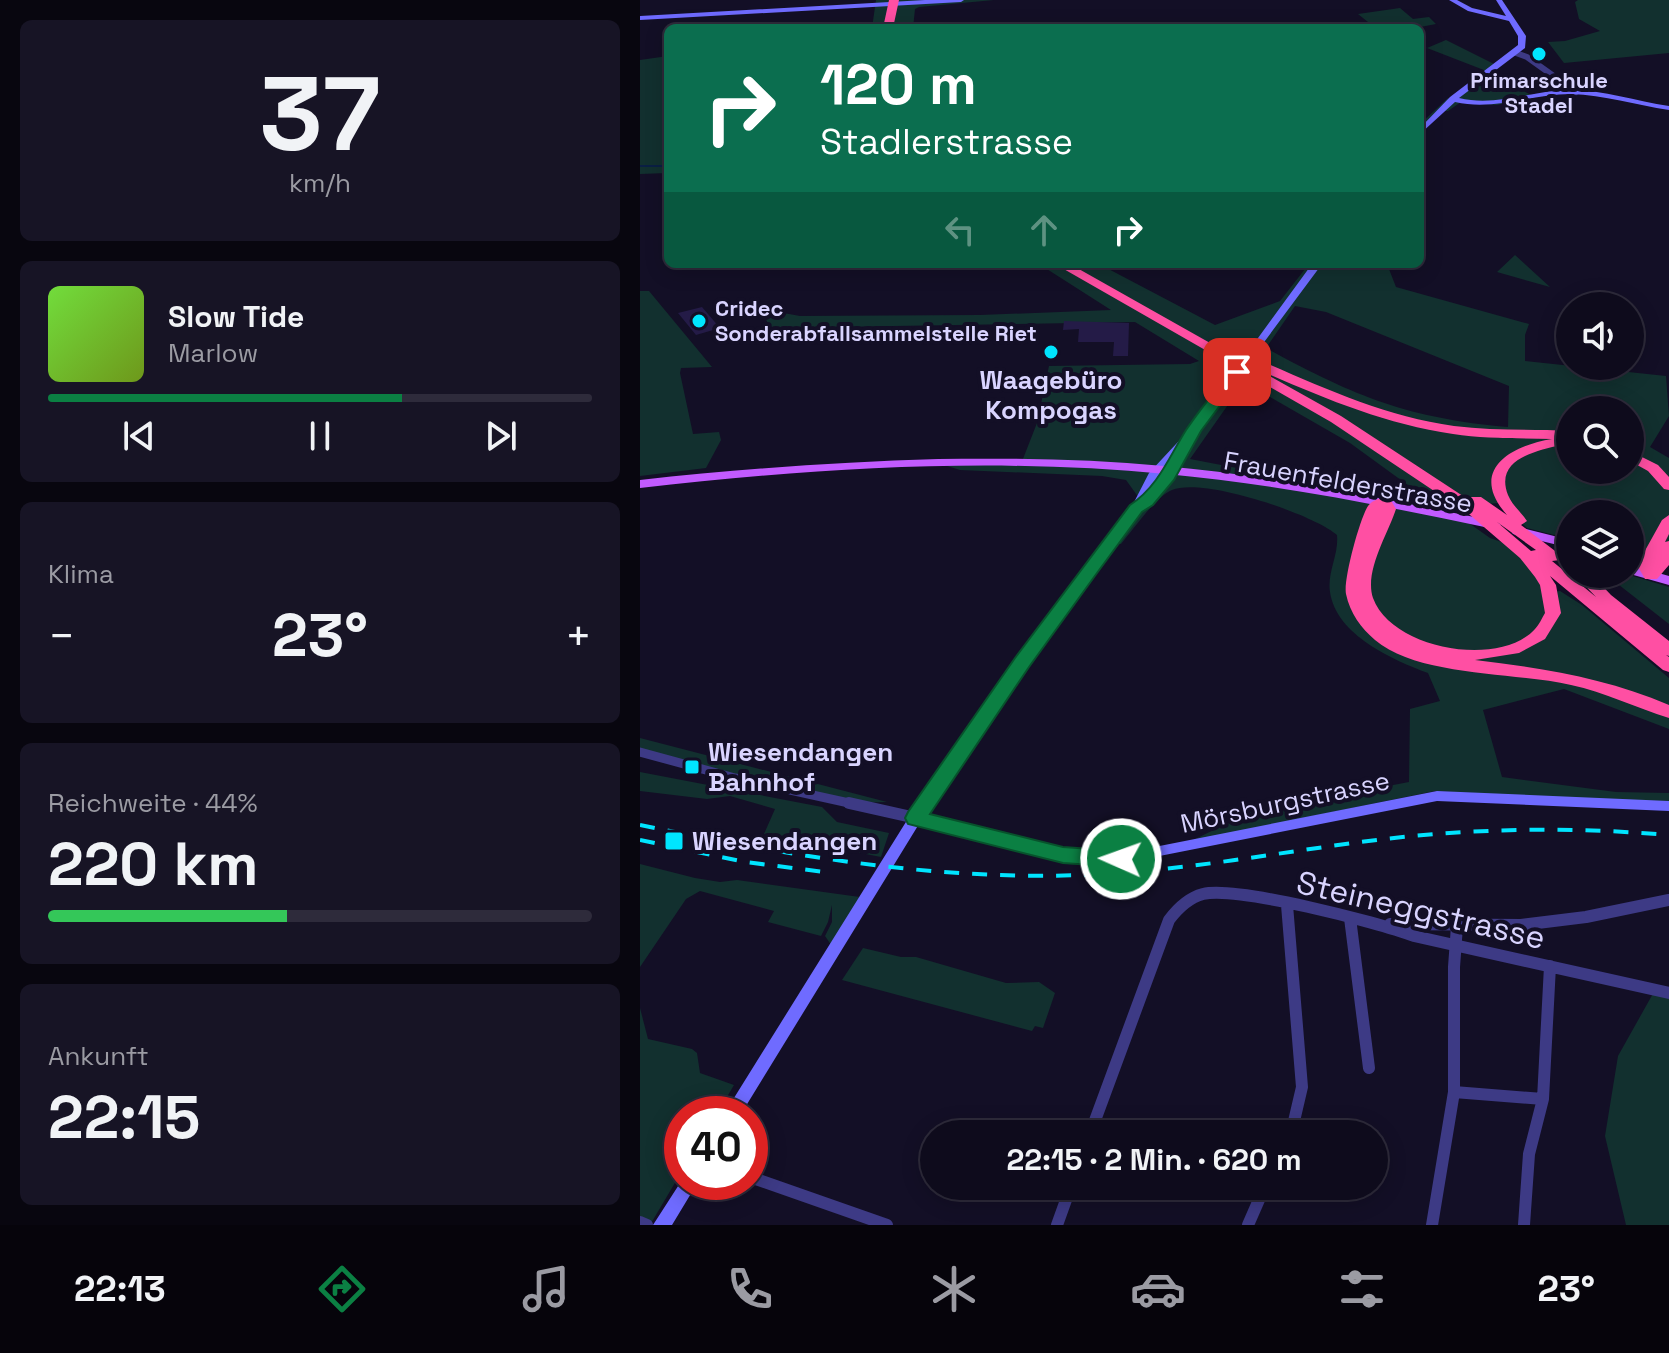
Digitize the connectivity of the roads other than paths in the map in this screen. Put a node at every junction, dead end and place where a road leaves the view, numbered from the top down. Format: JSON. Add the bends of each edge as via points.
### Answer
{"nodes":[{"id":1,"x":961,"y":0,"type":"edge"},
{"id":2,"x":1452,"y":0,"type":"edge"},
{"id":3,"x":1499,"y":0,"type":"edge"},
{"id":4,"x":897,"y":4,"type":"edge"},
{"id":5,"x":640,"y":18,"type":"edge"},
{"id":6,"x":1511,"y":19,"type":"junction"},
{"id":7,"x":890,"y":24,"type":"edge"},
{"id":8,"x":1516,"y":53,"type":"junction"},
{"id":9,"x":1576,"y":92,"type":"junction"},
{"id":10,"x":1453,"y":99,"type":"junction"},
{"id":11,"x":1669,"y":108,"type":"edge"},
{"id":12,"x":1424,"y":128,"type":"edge"},
{"id":13,"x":1068,"y":268,"type":"edge"},
{"id":14,"x":1084,"y":268,"type":"edge"},
{"id":15,"x":1314,"y":268,"type":"edge"},
{"id":16,"x":1253,"y":357,"type":"junction"},
{"id":17,"x":1237,"y":372,"type":"dead end"},
{"id":18,"x":1556,"y":437,"type":"edge"},
{"id":19,"x":1556,"y":441,"type":"edge"},
{"id":20,"x":1644,"y":455,"type":"edge"},
{"id":21,"x":1644,"y":463,"type":"edge"},
{"id":22,"x":1163,"y":473,"type":"junction"},
{"id":23,"x":1669,"y":473,"type":"edge"},
{"id":24,"x":640,"y":484,"type":"edge"},
{"id":25,"x":1669,"y":486,"type":"edge"},
{"id":26,"x":1383,"y":506,"type":"junction"},
{"id":27,"x":1669,"y":520,"type":"edge"},
{"id":28,"x":1669,"y":546,"type":"edge"},
{"id":29,"x":1520,"y":548,"type":"junction"},
{"id":30,"x":1556,"y":550,"type":"edge"},
{"id":31,"x":1556,"y":552,"type":"edge"},
{"id":32,"x":1556,"y":557,"type":"edge"},
{"id":33,"x":1650,"y":570,"type":"edge"},
{"id":34,"x":1596,"y":588,"type":"edge"},
{"id":35,"x":1669,"y":650,"type":"edge"},
{"id":36,"x":1669,"y":666,"type":"edge"},
{"id":37,"x":1669,"y":712,"type":"edge"},
{"id":38,"x":640,"y":752,"type":"edge"},
{"id":39,"x":1669,"y":806,"type":"edge"},
{"id":40,"x":916,"y":818,"type":"junction"},
{"id":41,"x":1669,"y":900,"type":"edge"},
{"id":42,"x":1287,"y":905,"type":"junction"},
{"id":43,"x":1350,"y":918,"type":"junction"},
{"id":44,"x":1379,"y":923,"type":"junction"},
{"id":45,"x":1457,"y":926,"type":"junction"},
{"id":46,"x":1454,"y":945,"type":"junction"},
{"id":47,"x":1550,"y":966,"type":"junction"},
{"id":48,"x":1669,"y":993,"type":"edge"},
{"id":49,"x":1369,"y":1068,"type":"dead end"},
{"id":50,"x":1454,"y":1092,"type":"junction"},
{"id":51,"x":743,"y":1096,"type":"edge"},
{"id":52,"x":1543,"y":1099,"type":"junction"},
{"id":53,"x":1095,"y":1120,"type":"edge"},
{"id":54,"x":1294,"y":1120,"type":"edge"},
{"id":55,"x":768,"y":1183,"type":"edge"},
{"id":56,"x":678,"y":1200,"type":"edge"},
{"id":57,"x":1066,"y":1200,"type":"edge"},
{"id":58,"x":1259,"y":1200,"type":"edge"},
{"id":59,"x":640,"y":1222,"type":"edge"},
{"id":60,"x":647,"y":1225,"type":"edge"},
{"id":61,"x":662,"y":1225,"type":"edge"},
{"id":62,"x":887,"y":1225,"type":"edge"},
{"id":63,"x":1057,"y":1225,"type":"edge"},
{"id":64,"x":1248,"y":1225,"type":"edge"},
{"id":65,"x":1432,"y":1225,"type":"edge"},
{"id":66,"x":1524,"y":1225,"type":"edge"}],
"edges":[{"from":1,"to":5,"type":"main road"},
{"from":2,"to":6,"type":"main road","via":[[1470,10]]},
{"from":3,"to":6,"type":"main road"},
{"from":4,"to":7,"type":"highway"},
{"from":6,"to":8,"type":"main road","via":[[1523,39]]},
{"from":8,"to":9,"type":"street"},
{"from":8,"to":10,"type":"main road"},
{"from":9,"to":10,"type":"main road","via":[[1497,105]]},
{"from":9,"to":11,"type":"main road"},
{"from":10,"to":12,"type":"main road"},
{"from":13,"to":29,"type":"highway","via":[[1336,419],[1476,512]]},
{"from":14,"to":16,"type":"highway"},
{"from":15,"to":16,"type":"main road"},
{"from":16,"to":18,"type":"highway","via":[[1357,406],[1411,422]]},
{"from":16,"to":31,"type":"highway"},
{"from":17,"to":22,"type":"main road"},
{"from":19,"to":30,"type":"highway","via":[[1524,449],[1502,466],[1497,480],[1499,494],[1520,522]]},
{"from":20,"to":23,"type":"highway"},
{"from":21,"to":25,"type":"highway"},
{"from":22,"to":24,"type":"main road","name":"Frauenfelderstrasse","via":[[1021,464],[820,467]]},
{"from":22,"to":26,"type":"main road","name":"Frauenfelderstrasse","via":[[1288,486]]},
{"from":22,"to":40,"type":"main road","via":[[1022,663]]},
{"from":26,"to":29,"type":"highway","via":[[1365,578],[1366,599],[1387,629],[1430,651],[1492,655],[1524,645],[1544,629],[1553,610],[1552,593]]},
{"from":26,"to":32,"type":"main road","name":"Frauenfelderstrasse"},
{"from":26,"to":37,"type":"highway","via":[[1354,575],[1353,592],[1363,617],[1386,639],[1442,661],[1588,683]]},
{"from":27,"to":33,"type":"highway"},
{"from":28,"to":33,"type":"highway"},
{"from":29,"to":36,"type":"highway"},
{"from":34,"to":35,"type":"highway"},
{"from":38,"to":40,"type":"street"},
{"from":39,"to":40,"type":"main road","name":"Mörsburgstrasse","via":[[1437,796],[1114,860],[1063,855]]},
{"from":40,"to":51,"type":"main road"},
{"from":41,"to":45,"type":"street","via":[[1549,922]]},
{"from":42,"to":43,"type":"street","name":"Steineggstrasse"},
{"from":42,"to":53,"type":"street","name":"Steineggstrasse","via":[[1230,893],[1210,893],[1183,904],[1169,920]]},
{"from":42,"to":54,"type":"street","via":[[1302,1087]]},
{"from":43,"to":44,"type":"street","name":"Steineggstrasse"},
{"from":43,"to":49,"type":"street"},
{"from":44,"to":45,"type":"street"},
{"from":44,"to":46,"type":"street","name":"Steineggstrasse"},
{"from":45,"to":46,"type":"street"},
{"from":46,"to":47,"type":"street","name":"Steineggstrasse"},
{"from":46,"to":50,"type":"street"},
{"from":47,"to":48,"type":"street","name":"Steineggstrasse"},
{"from":47,"to":52,"type":"street"},
{"from":50,"to":52,"type":"street"},
{"from":50,"to":65,"type":"street","via":[[1434,1186]]},
{"from":52,"to":66,"type":"street","via":[[1529,1154]]},
{"from":55,"to":62,"type":"street"},
{"from":56,"to":61,"type":"main road"},
{"from":57,"to":63,"type":"street"},
{"from":58,"to":64,"type":"street"},
{"from":59,"to":60,"type":"street"}]}
